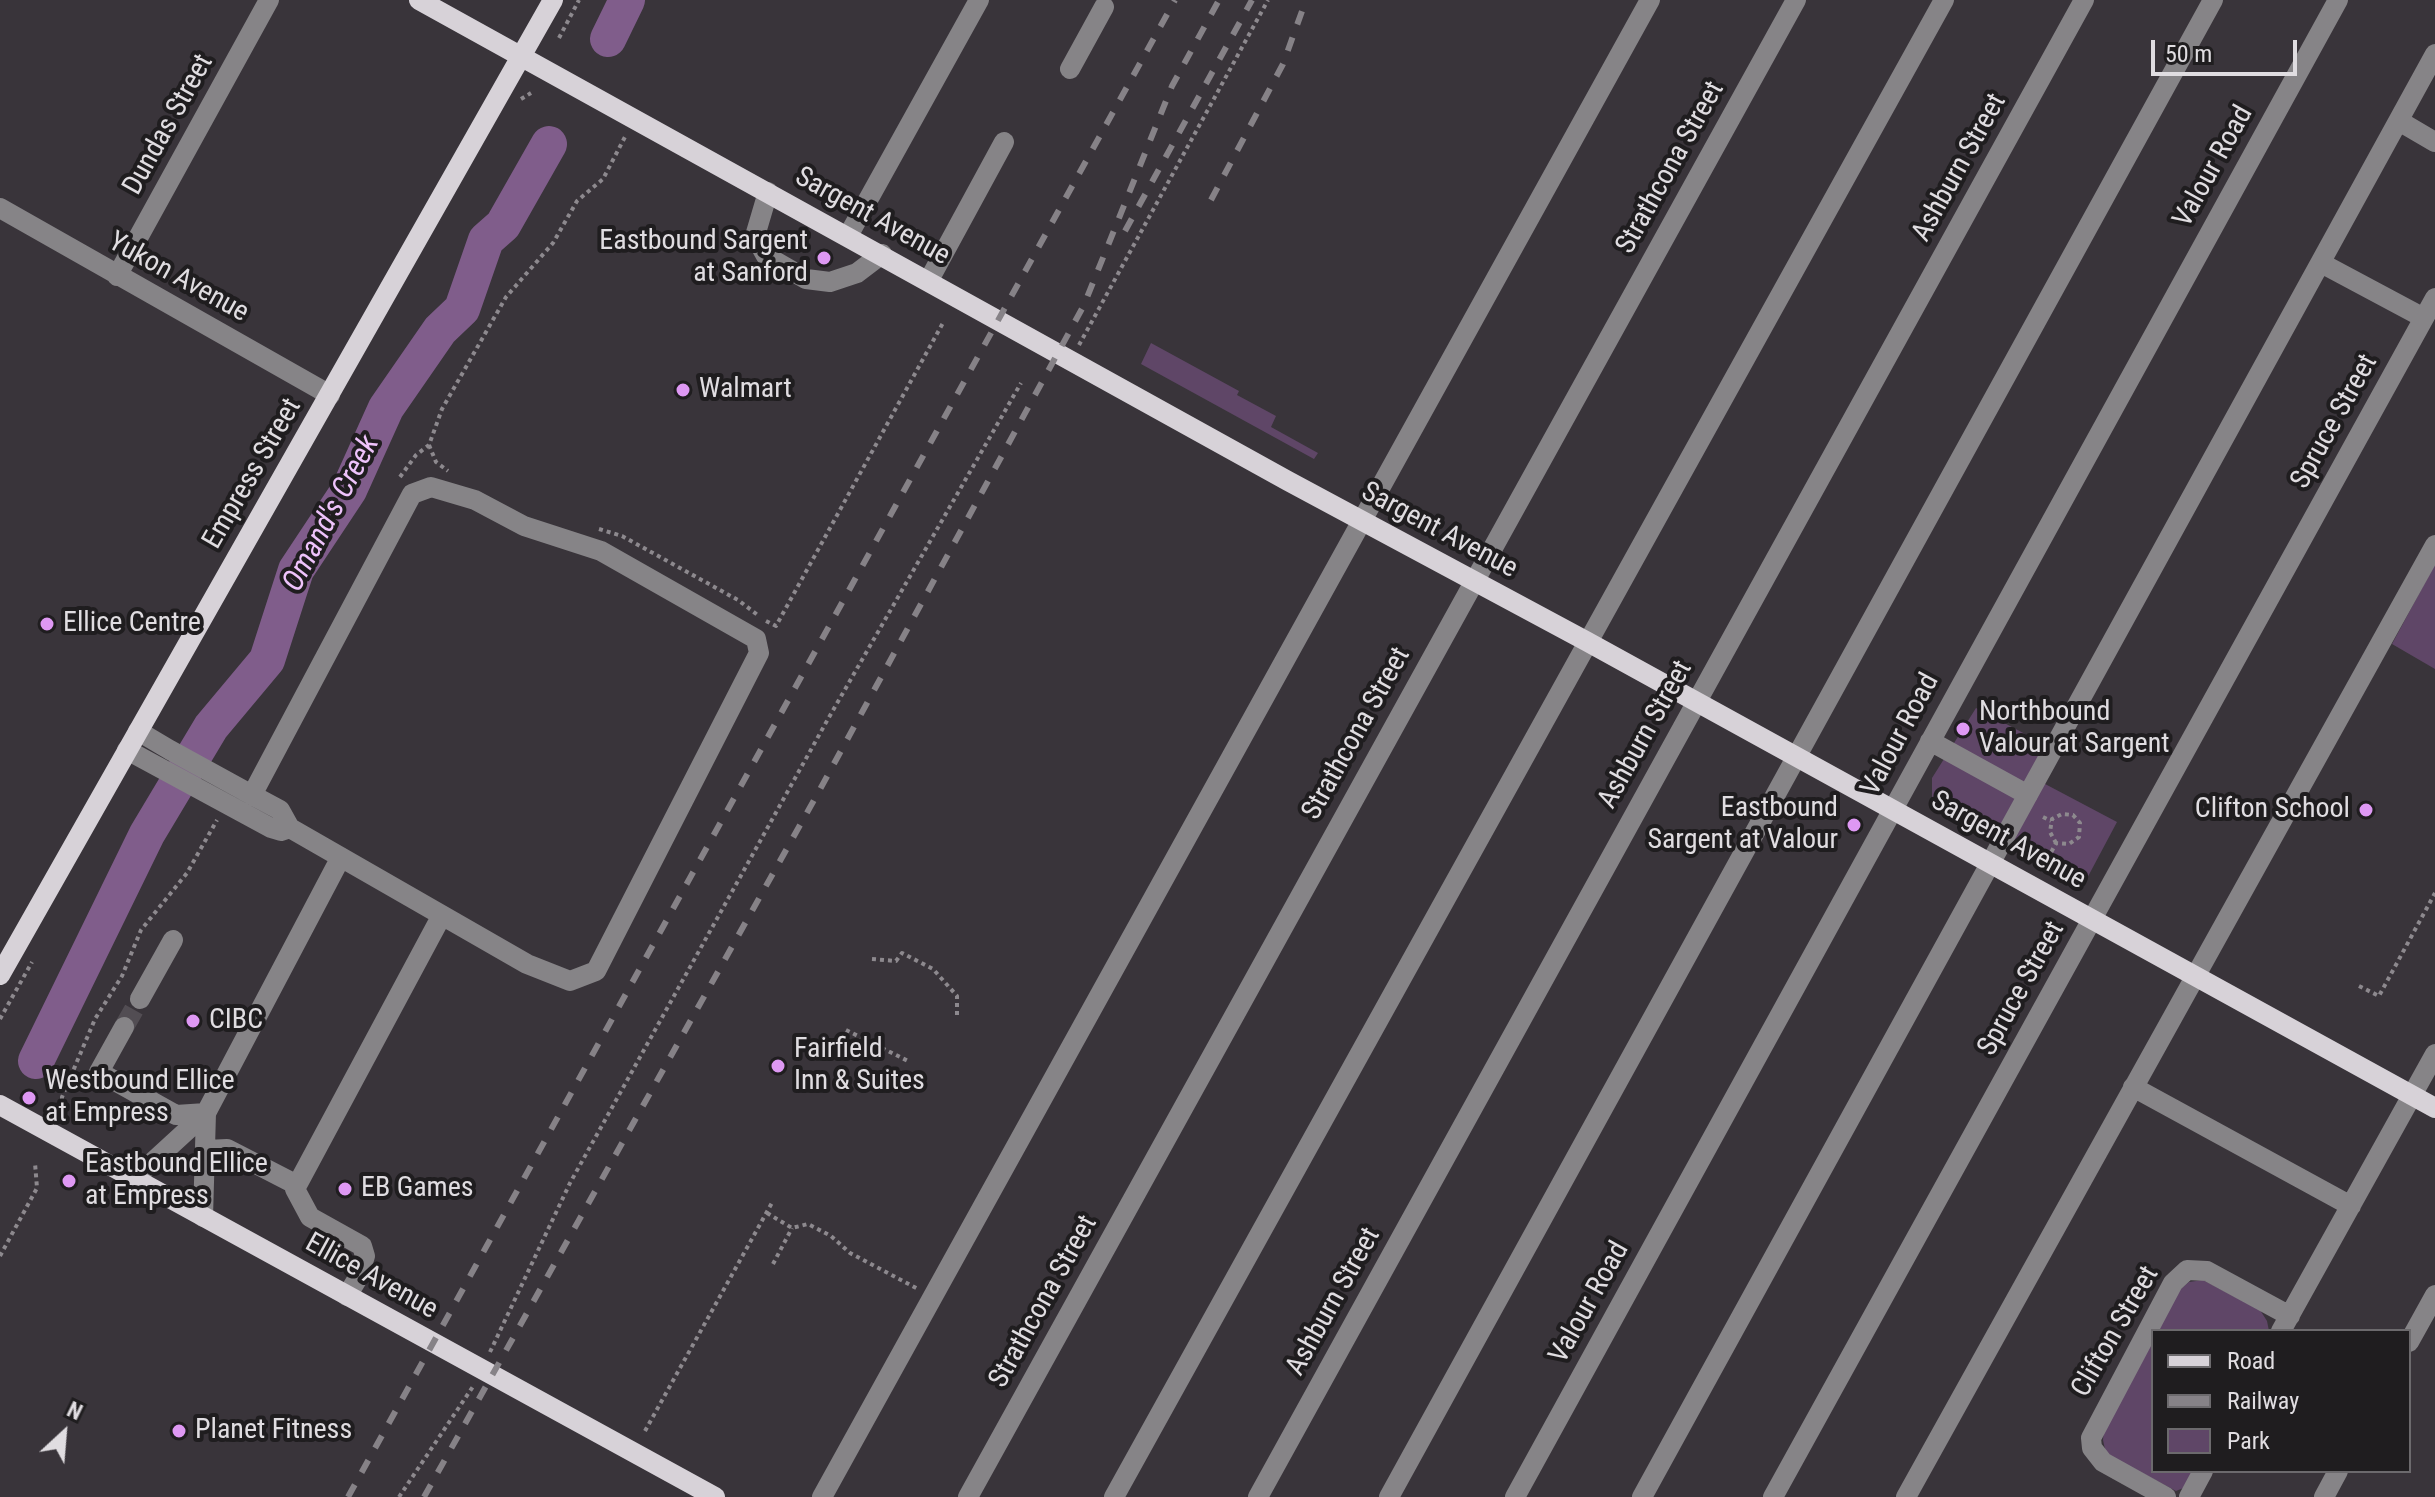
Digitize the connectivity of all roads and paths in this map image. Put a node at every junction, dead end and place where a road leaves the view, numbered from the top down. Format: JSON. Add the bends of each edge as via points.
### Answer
{"nodes":[{"id":1,"x":269,"y":0,"type":"edge"},
{"id":2,"x":419,"y":0,"type":"edge"},
{"id":3,"x":553,"y":0,"type":"edge"},
{"id":4,"x":579,"y":0,"type":"edge"},
{"id":5,"x":979,"y":0,"type":"edge"},
{"id":6,"x":1268,"y":0,"type":"edge"},
{"id":7,"x":1650,"y":0,"type":"edge"},
{"id":8,"x":1796,"y":0,"type":"edge"},
{"id":9,"x":1944,"y":0,"type":"edge"},
{"id":10,"x":2084,"y":0,"type":"edge"},
{"id":11,"x":2213,"y":0,"type":"edge"},
{"id":12,"x":2338,"y":0,"type":"edge"},
{"id":13,"x":1101,"y":2,"type":"edge"},
{"id":14,"x":559,"y":38,"type":"dead end"},
{"id":15,"x":2435,"y":54,"type":"edge"},
{"id":16,"x":521,"y":57,"type":"junction"},
{"id":17,"x":1070,"y":69,"type":"dead end"},
{"id":18,"x":2399,"y":121,"type":"junction"},
{"id":19,"x":1004,"y":142,"type":"dead end"},
{"id":20,"x":2435,"y":142,"type":"edge"},
{"id":21,"x":768,"y":192,"type":"junction"},
{"id":22,"x":0,"y":208,"type":"edge"},
{"id":23,"x":848,"y":236,"type":"junction"},
{"id":24,"x":882,"y":254,"type":"junction"},
{"id":25,"x":2321,"y":263,"type":"junction"},
{"id":26,"x":117,"y":276,"type":"junction"},
{"id":27,"x":929,"y":280,"type":"junction"},
{"id":28,"x":2435,"y":298,"type":"edge"},
{"id":29,"x":2424,"y":318,"type":"junction"},
{"id":30,"x":944,"y":321,"type":"dead end"},
{"id":31,"x":1071,"y":360,"type":"junction"},
{"id":32,"x":1021,"y":383,"type":"dead end"},
{"id":33,"x":330,"y":395,"type":"junction"},
{"id":34,"x":429,"y":445,"type":"dead end"},
{"id":35,"x":436,"y":462,"type":"dead end"},
{"id":36,"x":1360,"y":520,"type":"junction"},
{"id":37,"x":2435,"y":545,"type":"edge"},
{"id":38,"x":1473,"y":582,"type":"junction"},
{"id":39,"x":761,"y":618,"type":"dead end"},
{"id":40,"x":1586,"y":641,"type":"junction"},
{"id":41,"x":1697,"y":701,"type":"junction"},
{"id":42,"x":138,"y":731,"type":"junction"},
{"id":43,"x":1930,"y":741,"type":"junction"},
{"id":44,"x":127,"y":750,"type":"junction"},
{"id":45,"x":1796,"y":756,"type":"junction"},
{"id":46,"x":165,"y":759,"type":"junction"},
{"id":47,"x":205,"y":781,"type":"junction"},
{"id":48,"x":252,"y":795,"type":"junction"},
{"id":49,"x":2028,"y":795,"type":"junction"},
{"id":50,"x":1892,"y":810,"type":"junction"},
{"id":51,"x":2043,"y":817,"type":"dead end"},
{"id":52,"x":2051,"y":821,"type":"junction"},
{"id":53,"x":290,"y":828,"type":"junction"},
{"id":54,"x":2079,"y":837,"type":"junction"},
{"id":55,"x":2086,"y":840,"type":"dead end"},
{"id":56,"x":2056,"y":843,"type":"junction"},
{"id":57,"x":341,"y":857,"type":"junction"},
{"id":58,"x":1990,"y":863,"type":"junction"},
{"id":59,"x":2044,"y":866,"type":"dead end"},
{"id":60,"x":2435,"y":893,"type":"edge"},
{"id":61,"x":442,"y":915,"type":"junction"},
{"id":62,"x":2093,"y":919,"type":"junction"},
{"id":63,"x":173,"y":940,"type":"dead end"},
{"id":64,"x":872,"y":959,"type":"dead end"},
{"id":65,"x":0,"y":975,"type":"edge"},
{"id":66,"x":2196,"y":975,"type":"junction"},
{"id":67,"x":2359,"y":986,"type":"dead end"},
{"id":68,"x":140,"y":999,"type":"tunnel mouth"},
{"id":69,"x":957,"y":1015,"type":"dead end"},
{"id":70,"x":124,"y":1027,"type":"tunnel mouth"},
{"id":71,"x":846,"y":1030,"type":"dead end"},
{"id":72,"x":2435,"y":1054,"type":"edge"},
{"id":73,"x":910,"y":1062,"type":"dead end"},
{"id":74,"x":2133,"y":1087,"type":"junction"},
{"id":75,"x":2412,"y":1095,"type":"junction"},
{"id":76,"x":0,"y":1105,"type":"edge"},
{"id":77,"x":2435,"y":1108,"type":"edge"},
{"id":78,"x":206,"y":1113,"type":"junction"},
{"id":79,"x":206,"y":1150,"type":"junction"},
{"id":80,"x":35,"y":1163,"type":"dead end"},
{"id":81,"x":134,"y":1179,"type":"junction"},
{"id":82,"x":297,"y":1185,"type":"junction"},
{"id":83,"x":773,"y":1201,"type":"dead end"},
{"id":84,"x":2351,"y":1206,"type":"junction"},
{"id":85,"x":767,"y":1213,"type":"junction"},
{"id":86,"x":203,"y":1217,"type":"junction"},
{"id":87,"x":792,"y":1228,"type":"junction"},
{"id":88,"x":0,"y":1256,"type":"edge"},
{"id":89,"x":773,"y":1264,"type":"dead end"},
{"id":90,"x":2435,"y":1295,"type":"edge"},
{"id":91,"x":347,"y":1296,"type":"junction"},
{"id":92,"x":911,"y":1301,"type":"dead end"},
{"id":93,"x":2285,"y":1324,"type":"edge"},
{"id":94,"x":2411,"y":1338,"type":"edge"},
{"id":95,"x":482,"y":1369,"type":"junction"},
{"id":96,"x":645,"y":1431,"type":"dead end"},
{"id":97,"x":2202,"y":1473,"type":"edge"},
{"id":98,"x":2337,"y":1473,"type":"edge"},
{"id":99,"x":399,"y":1497,"type":"edge"},
{"id":100,"x":715,"y":1497,"type":"edge"},
{"id":101,"x":822,"y":1497,"type":"edge"},
{"id":102,"x":968,"y":1497,"type":"edge"},
{"id":103,"x":1114,"y":1497,"type":"edge"},
{"id":104,"x":1258,"y":1497,"type":"edge"},
{"id":105,"x":1389,"y":1497,"type":"edge"},
{"id":106,"x":1515,"y":1497,"type":"edge"},
{"id":107,"x":1642,"y":1497,"type":"edge"},
{"id":108,"x":1773,"y":1497,"type":"edge"},
{"id":109,"x":1906,"y":1497,"type":"edge"},
{"id":110,"x":2166,"y":1497,"type":"edge"},
{"id":111,"x":2189,"y":1497,"type":"edge"},
{"id":112,"x":2324,"y":1497,"type":"edge"}],
"edges":[{"from":1,"to":26,"type":"street","name":"Dundas Street"},
{"from":2,"to":16,"type":"main road","name":"Sargent Avenue"},
{"from":3,"to":16,"type":"main road","name":"Empress Street"},
{"from":4,"to":14,"type":"path"},
{"from":5,"to":23,"type":"street"},
{"from":6,"to":31,"type":"path"},
{"from":7,"to":36,"type":"street"},
{"from":8,"to":38,"type":"street","name":"Strathcona Street"},
{"from":9,"to":40,"type":"street","via":[[1601,623]]},
{"from":10,"to":41,"type":"street","name":"Ashburn Street"},
{"from":11,"to":45,"type":"street"},
{"from":12,"to":43,"type":"street","name":"Valour Road"},
{"from":13,"to":17,"type":"street"},
{"from":15,"to":18,"type":"street"},
{"from":16,"to":21,"type":"main road","name":"Sargent Avenue"},
{"from":16,"to":33,"type":"main road","name":"Empress Street"},
{"from":18,"to":20,"type":"street"},
{"from":18,"to":25,"type":"street"},
{"from":19,"to":27,"type":"street"},
{"from":21,"to":23,"type":"main road","name":"Sargent Avenue"},
{"from":21,"to":24,"type":"street","via":[[755,236],[766,256],[806,279],[830,282],[857,273]]},
{"from":22,"to":26,"type":"street","name":"Yukon Avenue"},
{"from":23,"to":24,"type":"main road","name":"Sargent Avenue"},
{"from":24,"to":27,"type":"main road","name":"Sargent Avenue"},
{"from":25,"to":29,"type":"street"},
{"from":25,"to":49,"type":"street"},
{"from":26,"to":33,"type":"street","name":"Yukon Avenue"},
{"from":27,"to":31,"type":"main road","name":"Sargent Avenue"},
{"from":28,"to":29,"type":"street","name":"Spruce Street"},
{"from":29,"to":62,"type":"street","name":"Spruce Street"},
{"from":30,"to":39,"type":"path","via":[[776,626]]},
{"from":31,"to":36,"type":"main road","name":"Sargent Avenue"},
{"from":32,"to":95,"type":"path","via":[[570,1183]]},
{"from":33,"to":42,"type":"main road","name":"Empress Street"},
{"from":34,"to":35,"type":"path"},
{"from":36,"to":38,"type":"main road","name":"Sargent Avenue"},
{"from":36,"to":101,"type":"street"},
{"from":37,"to":66,"type":"street"},
{"from":38,"to":40,"type":"main road","name":"Sargent Avenue"},
{"from":38,"to":102,"type":"street","name":"Strathcona Street"},
{"from":40,"to":41,"type":"main road","name":"Sargent Avenue"},
{"from":40,"to":103,"type":"street"},
{"from":41,"to":45,"type":"main road","name":"Sargent Avenue"},
{"from":41,"to":104,"type":"street","name":"Ashburn Street"},
{"from":42,"to":44,"type":"main road","name":"Empress Street"},
{"from":42,"to":46,"type":"street"},
{"from":43,"to":49,"type":"street"},
{"from":43,"to":50,"type":"street","name":"Valour Road"},
{"from":44,"to":46,"type":"street"},
{"from":44,"to":65,"type":"main road","name":"Empress Street"},
{"from":45,"to":50,"type":"main road","name":"Sargent Avenue"},
{"from":45,"to":105,"type":"street"},
{"from":46,"to":47,"type":"street"},
{"from":47,"to":48,"type":"street"},
{"from":47,"to":53,"type":"street","via":[[271,828]]},
{"from":48,"to":53,"type":"street","via":[[280,810]]},
{"from":48,"to":61,"type":"street","via":[[412,494],[431,487],[601,551],[756,639],[759,653],[596,971],[570,981],[527,964]]},
{"from":49,"to":58,"type":"street"},
{"from":50,"to":58,"type":"main road","name":"Sargent Avenue"},
{"from":50,"to":106,"type":"street","name":"Valour Road"},
{"from":51,"to":52,"type":"path"},
{"from":52,"to":54,"type":"path","via":[[2075,812]]},
{"from":52,"to":56,"type":"path"},
{"from":53,"to":57,"type":"street"},
{"from":54,"to":55,"type":"path"},
{"from":54,"to":56,"type":"path","via":[[2069,844]]},
{"from":56,"to":59,"type":"path"},
{"from":57,"to":61,"type":"street"},
{"from":57,"to":78,"type":"street"},
{"from":58,"to":62,"type":"main road","name":"Sargent Avenue"},
{"from":58,"to":107,"type":"street"},
{"from":60,"to":67,"type":"path","via":[[2379,996]]},
{"from":61,"to":82,"type":"street"},
{"from":62,"to":66,"type":"main road","name":"Sargent Avenue"},
{"from":62,"to":108,"type":"street","name":"Spruce Street"},
{"from":63,"to":68,"type":"street"},
{"from":64,"to":69,"type":"path","via":[[896,961],[902,953],[933,969],[957,996]]},
{"from":66,"to":74,"type":"street"},
{"from":66,"to":75,"type":"main road","name":"Sargent Avenue"},
{"from":70,"to":78,"type":"street","via":[[99,1072],[176,1115]]},
{"from":71,"to":73,"type":"path"},
{"from":72,"to":75,"type":"street","name":"Clifton Street"},
{"from":74,"to":84,"type":"street"},
{"from":74,"to":109,"type":"street"},
{"from":75,"to":77,"type":"main road","name":"Sargent Avenue"},
{"from":75,"to":84,"type":"street","name":"Clifton Street"},
{"from":76,"to":81,"type":"main road","name":"Ellice Avenue"},
{"from":78,"to":79,"type":"street"},
{"from":78,"to":81,"type":"street"},
{"from":79,"to":82,"type":"street","via":[[227,1149]]},
{"from":79,"to":86,"type":"street"},
{"from":80,"to":88,"type":"path","via":[[37,1188]]},
{"from":81,"to":86,"type":"main road","name":"Ellice Avenue"},
{"from":82,"to":91,"type":"street","via":[[310,1217],[362,1246],[359,1276]]},
{"from":83,"to":85,"type":"path"},
{"from":84,"to":93,"type":"street","name":"Clifton Street"},
{"from":85,"to":87,"type":"path"},
{"from":85,"to":96,"type":"path"},
{"from":86,"to":91,"type":"main road","name":"Ellice Avenue"},
{"from":87,"to":89,"type":"path"},
{"from":87,"to":92,"type":"path","via":[[808,1224],[918,1288]]},
{"from":90,"to":94,"type":"street"},
{"from":91,"to":95,"type":"main road","name":"Ellice Avenue"},
{"from":93,"to":110,"type":"street","name":"Clifton Street","via":[[2207,1271],[2187,1270],[2173,1283],[2091,1438],[2103,1462]]},
{"from":95,"to":99,"type":"path","via":[[468,1398]]},
{"from":95,"to":100,"type":"main road","name":"Ellice Avenue"},
{"from":97,"to":111,"type":"street"},
{"from":98,"to":112,"type":"street"}]}
